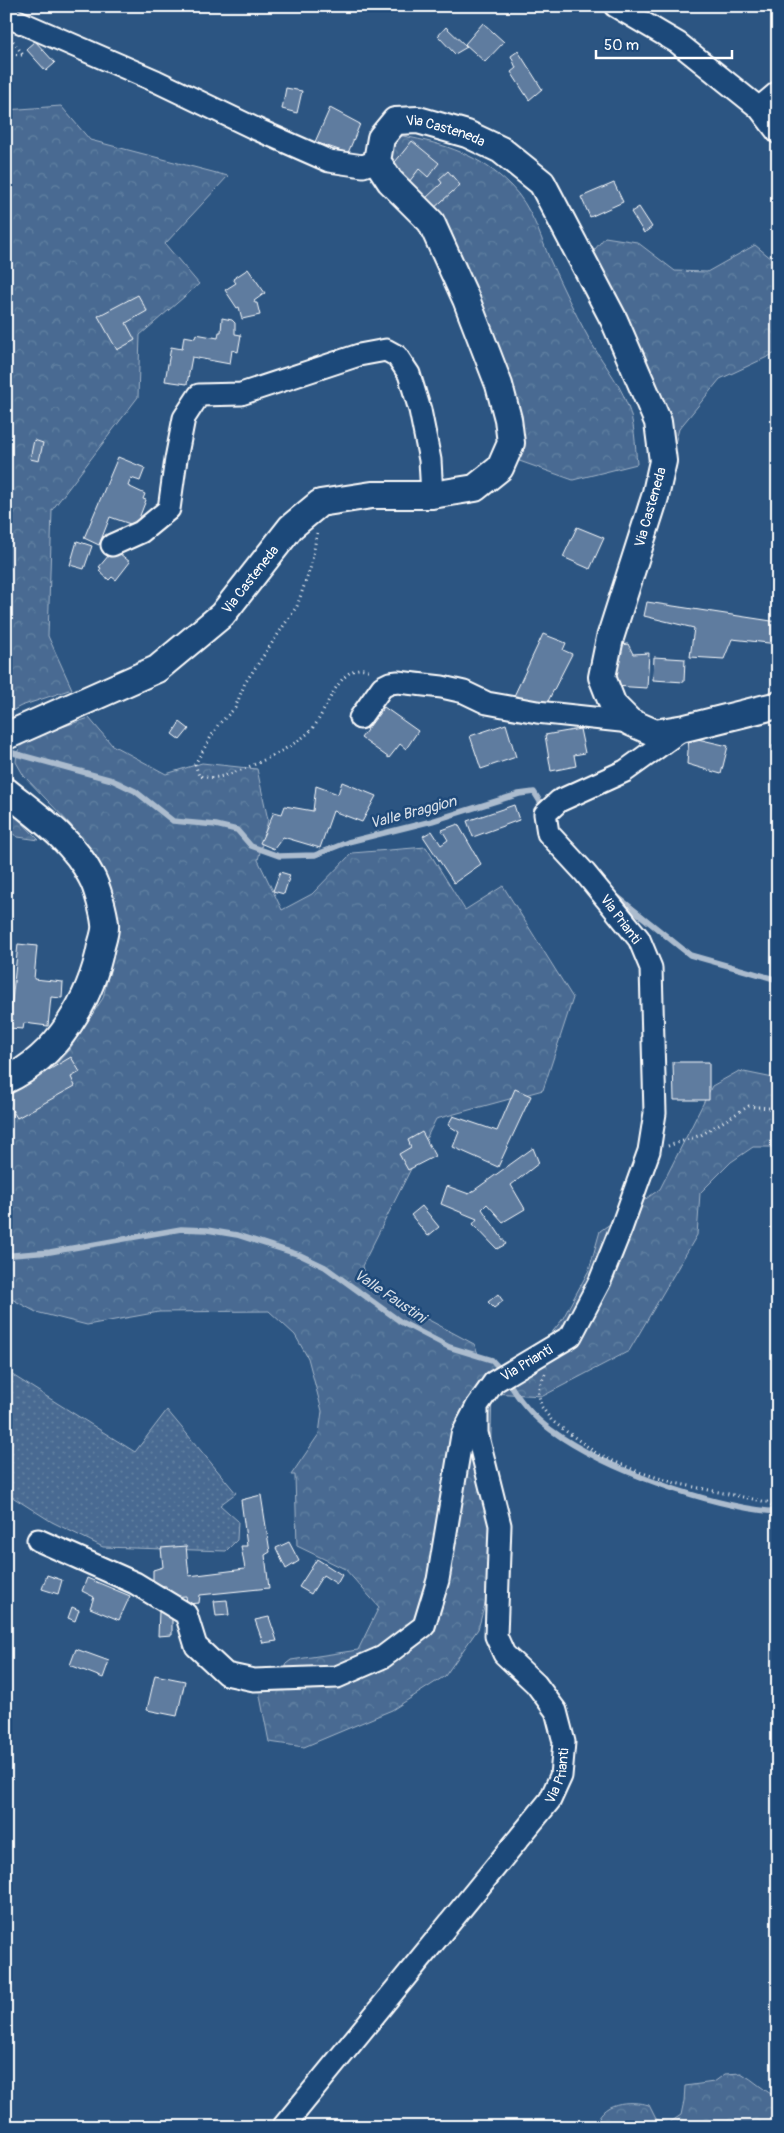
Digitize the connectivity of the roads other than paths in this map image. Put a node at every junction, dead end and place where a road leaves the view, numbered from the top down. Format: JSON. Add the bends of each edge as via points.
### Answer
{"nodes":[{"id":1,"x":618,"y":7,"type":"edge"},
{"id":2,"x":6,"y":16,"type":"edge"},
{"id":3,"x":778,"y":92,"type":"edge"},
{"id":4,"x":759,"y":108,"type":"junction"},
{"id":5,"x":778,"y":133,"type":"edge"},
{"id":6,"x":377,"y":161,"type":"junction"},
{"id":7,"x":432,"y":495,"type":"junction"},
{"id":8,"x":112,"y":545,"type":"dead end"},
{"id":9,"x":778,"y":705,"type":"edge"},
{"id":10,"x":360,"y":718,"type":"dead end"},
{"id":11,"x":630,"y":722,"type":"junction"},
{"id":12,"x":685,"y":728,"type":"junction"},
{"id":13,"x":6,"y":736,"type":"edge"},
{"id":14,"x":6,"y":791,"type":"edge"},
{"id":15,"x":6,"y":1080,"type":"edge"},
{"id":16,"x":477,"y":1406,"type":"junction"},
{"id":17,"x":38,"y":1540,"type":"dead end"},
{"id":18,"x":283,"y":2127,"type":"edge"}],
"edges":[{"from":1,"to":4,"type":"street","via":[[678,43]]},
{"from":2,"to":6,"type":"street","via":[[329,161],[363,166]]},
{"from":3,"to":4,"type":"street"},
{"from":4,"to":5,"type":"street"},
{"from":6,"to":7,"type":"street","name":"Via Casteneda","via":[[390,181],[431,222],[466,299],[499,385],[508,420],[511,443],[500,468],[475,488]]},
{"from":6,"to":11,"type":"street","name":"Via Casteneda","via":[[381,138],[395,121],[418,120],[467,134],[501,150],[542,183],[614,320],[658,422],[663,462],[610,638],[602,677],[613,705]]},
{"from":7,"to":8,"type":"street","via":[[430,460],[409,374],[397,356],[386,350],[241,394],[199,395],[184,418],[169,509],[141,532]]},
{"from":7,"to":13,"type":"street","name":"Via Casteneda","via":[[372,495],[320,504],[291,527],[222,616],[157,669]]},
{"from":9,"to":12,"type":"street","name":"Via Casteneda"},
{"from":10,"to":11,"type":"street","via":[[382,687],[398,682],[442,687],[464,692],[487,703],[537,712]]},
{"from":11,"to":12,"type":"street","name":"Via Casteneda","via":[[655,733]]},
{"from":12,"to":16,"type":"street","name":"Via Prianti","via":[[626,771],[559,801],[545,814],[548,833],[639,940],[651,968],[655,1113],[649,1152],[600,1281],[571,1336],[494,1382]]},
{"from":14,"to":15,"type":"street","via":[[58,833],[82,860],[93,878],[105,924],[97,969],[69,1027],[44,1054]]},
{"from":16,"to":17,"type":"street","via":[[462,1435],[438,1580],[424,1626],[383,1657],[337,1677],[254,1680],[226,1674],[196,1646],[186,1614],[135,1583]]},
{"from":16,"to":18,"type":"street","name":"Via Prianti","via":[[477,1433],[500,1525],[496,1636],[504,1654],[536,1684],[556,1711],[564,1742],[561,1776],[550,1800]]}]}
